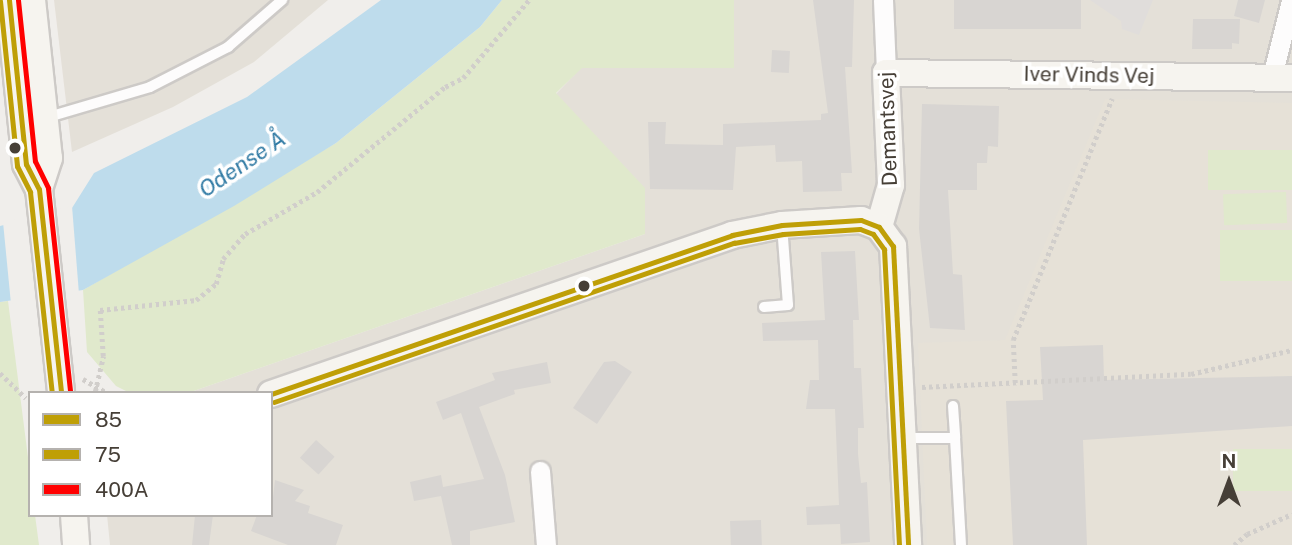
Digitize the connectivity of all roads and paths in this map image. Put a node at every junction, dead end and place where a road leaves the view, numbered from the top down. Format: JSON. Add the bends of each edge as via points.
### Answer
{"nodes":[{"id":1,"x":9,"y":0,"type":"edge"},
{"id":2,"x":32,"y":0,"type":"edge"},
{"id":3,"x":282,"y":0,"type":"edge"},
{"id":4,"x":529,"y":0,"type":"edge"},
{"id":5,"x":883,"y":0,"type":"edge"},
{"id":6,"x":1291,"y":0,"type":"edge"},
{"id":7,"x":886,"y":73,"type":"junction"},
{"id":8,"x":1115,"y":75,"type":"junction"},
{"id":9,"x":1282,"y":77,"type":"edge"},
{"id":10,"x":32,"y":121,"type":"junction"},
{"id":11,"x":782,"y":225,"type":"junction"},
{"id":12,"x":878,"y":227,"type":"junction"},
{"id":13,"x":764,"y":307,"type":"dead end"},
{"id":14,"x":1292,"y":350,"type":"edge"},
{"id":15,"x":0,"y":373,"type":"edge"},
{"id":16,"x":1015,"y":383,"type":"junction"},
{"id":17,"x":900,"y":387,"type":"junction"},
{"id":18,"x":61,"y":391,"type":"edge"},
{"id":19,"x":95,"y":391,"type":"edge"},
{"id":20,"x":273,"y":393,"type":"edge"},
{"id":21,"x":26,"y":398,"type":"dead end"},
{"id":22,"x":953,"y":406,"type":"dead end"},
{"id":23,"x":903,"y":438,"type":"junction"},
{"id":24,"x":956,"y":438,"type":"junction"},
{"id":25,"x":540,"y":471,"type":"dead end"},
{"id":26,"x":1292,"y":514,"type":"edge"},
{"id":27,"x":74,"y":517,"type":"edge"},
{"id":28,"x":76,"y":545,"type":"edge"},
{"id":29,"x":546,"y":545,"type":"edge"},
{"id":30,"x":908,"y":545,"type":"edge"},
{"id":31,"x":961,"y":545,"type":"edge"},
{"id":32,"x":1234,"y":545,"type":"edge"}],
"edges":[{"from":1,"to":10,"type":"street"},
{"from":2,"to":10,"type":"street"},
{"from":3,"to":10,"type":"lane","via":[[229,47],[150,87]]},
{"from":4,"to":19,"type":"path","via":[[463,78],[445,87],[317,192],[245,234],[223,259],[216,284],[196,300],[100,310],[103,356]]},
{"from":5,"to":7,"type":"street","name":"Demantsvej"},
{"from":6,"to":9,"type":"street"},
{"from":7,"to":8,"type":"street","name":"Iver Vinds Vej"},
{"from":7,"to":12,"type":"street","name":"Demantsvej","via":[[891,185]]},
{"from":8,"to":9,"type":"street","name":"Iver Vinds Vej"},
{"from":8,"to":16,"type":"path","via":[[1114,95],[1013,340]]},
{"from":10,"to":18,"type":"street","via":[[49,158],[39,189]]},
{"from":11,"to":12,"type":"street","via":[[861,220]]},
{"from":11,"to":13,"type":"lane","via":[[788,305]]},
{"from":11,"to":20,"type":"street","via":[[675,252]]},
{"from":12,"to":17,"type":"street","via":[[893,246]]},
{"from":14,"to":16,"type":"path","via":[[1191,374]]},
{"from":15,"to":21,"type":"path"},
{"from":16,"to":17,"type":"path"},
{"from":17,"to":23,"type":"street"},
{"from":22,"to":24,"type":"lane"},
{"from":23,"to":24,"type":"lane"},
{"from":23,"to":30,"type":"street"},
{"from":24,"to":31,"type":"lane"},
{"from":25,"to":29,"type":"street"},
{"from":26,"to":32,"type":"path","via":[[1247,534]]},
{"from":27,"to":28,"type":"street"}]}
